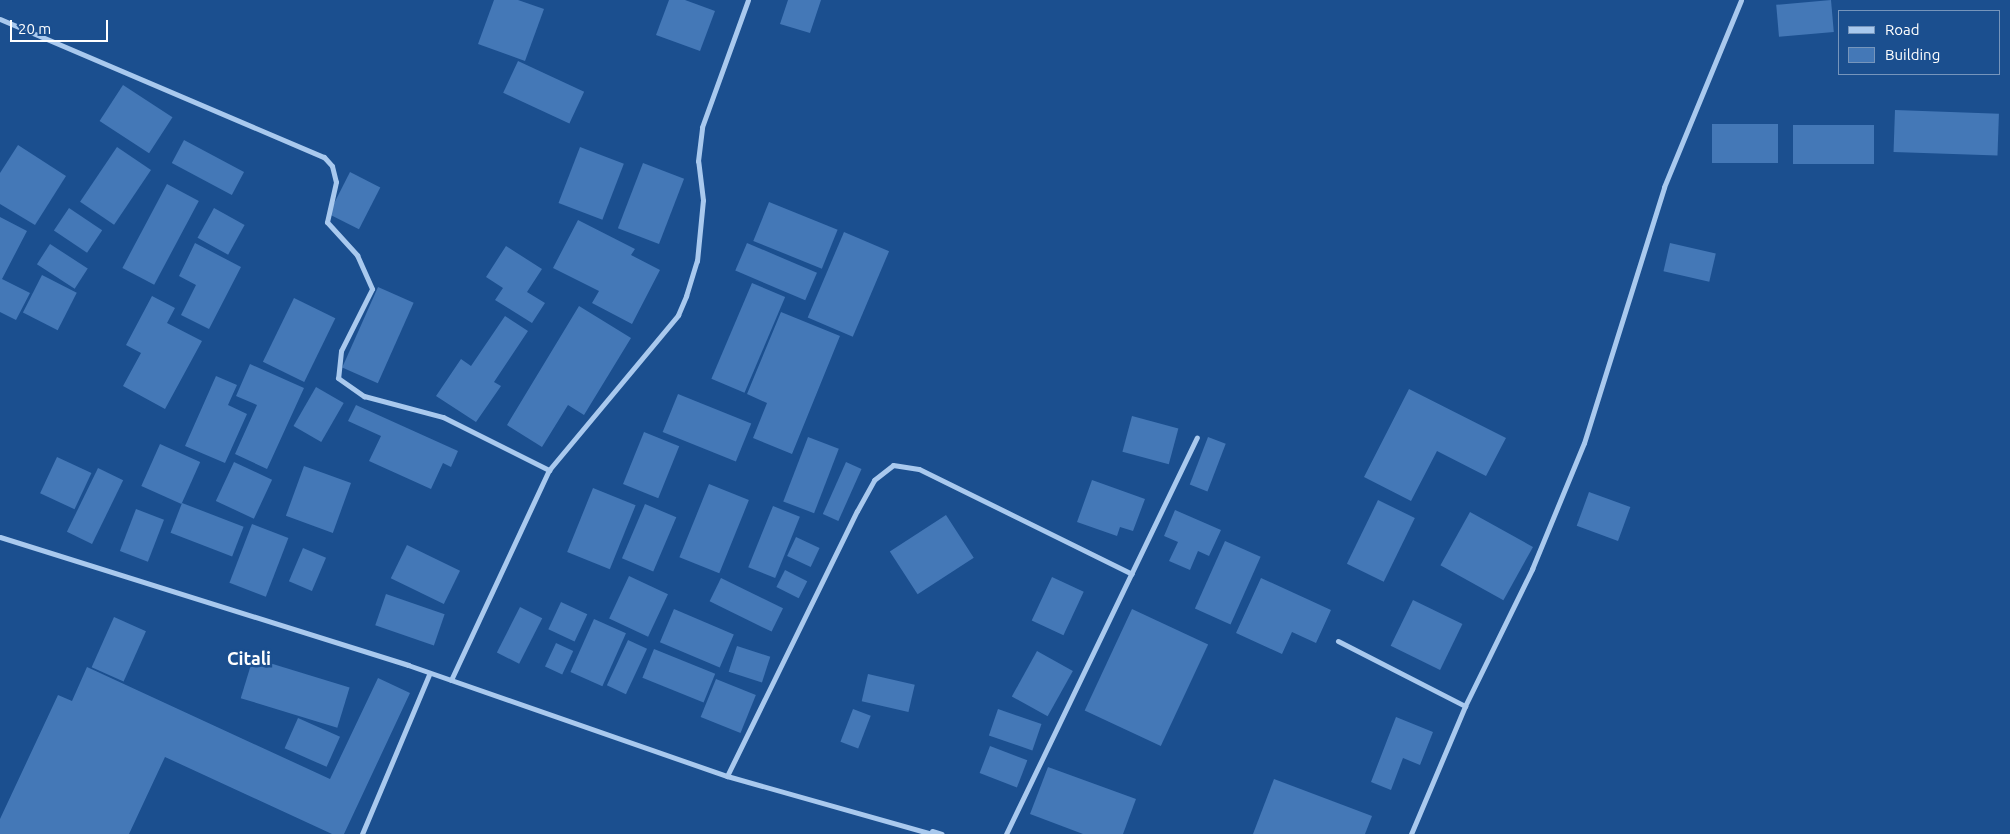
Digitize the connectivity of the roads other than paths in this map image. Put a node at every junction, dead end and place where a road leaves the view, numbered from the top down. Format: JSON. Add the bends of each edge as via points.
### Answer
{"nodes":[{"id":1,"x":748,"y":0,"type":"edge"},
{"id":2,"x":1741,"y":0,"type":"edge"},
{"id":3,"x":0,"y":20,"type":"edge"},
{"id":4,"x":1197,"y":438,"type":"dead end"},
{"id":5,"x":549,"y":470,"type":"junction"},
{"id":6,"x":0,"y":537,"type":"edge"},
{"id":7,"x":1132,"y":574,"type":"junction"},
{"id":8,"x":1338,"y":641,"type":"dead end"},
{"id":9,"x":429,"y":675,"type":"junction"},
{"id":10,"x":451,"y":680,"type":"junction"},
{"id":11,"x":1465,"y":706,"type":"junction"},
{"id":12,"x":727,"y":776,"type":"junction"},
{"id":13,"x":932,"y":832,"type":"edge"},
{"id":14,"x":362,"y":834,"type":"edge"},
{"id":15,"x":942,"y":834,"type":"edge"},
{"id":16,"x":1006,"y":834,"type":"edge"},
{"id":17,"x":1411,"y":834,"type":"edge"}],
"edges":[{"from":1,"to":5,"type":"street","via":[[702,127],[698,162],[703,200],[697,261],[678,315]]},
{"from":2,"to":11,"type":"street","via":[[1664,187],[1584,443],[1532,568]]},
{"from":3,"to":5,"type":"street","via":[[324,157],[336,182],[327,222],[357,255],[372,289],[341,351],[338,378],[364,396],[443,417]]},
{"from":4,"to":7,"type":"street"},
{"from":5,"to":10,"type":"street"},
{"from":6,"to":9,"type":"street"},
{"from":7,"to":12,"type":"street","via":[[919,469],[892,465],[874,480],[857,511]]},
{"from":7,"to":16,"type":"street"},
{"from":8,"to":11,"type":"street"},
{"from":9,"to":10,"type":"street"},
{"from":9,"to":14,"type":"street"},
{"from":10,"to":12,"type":"street"},
{"from":11,"to":17,"type":"street"},
{"from":12,"to":13,"type":"street"},
{"from":13,"to":15,"type":"street"}]}
